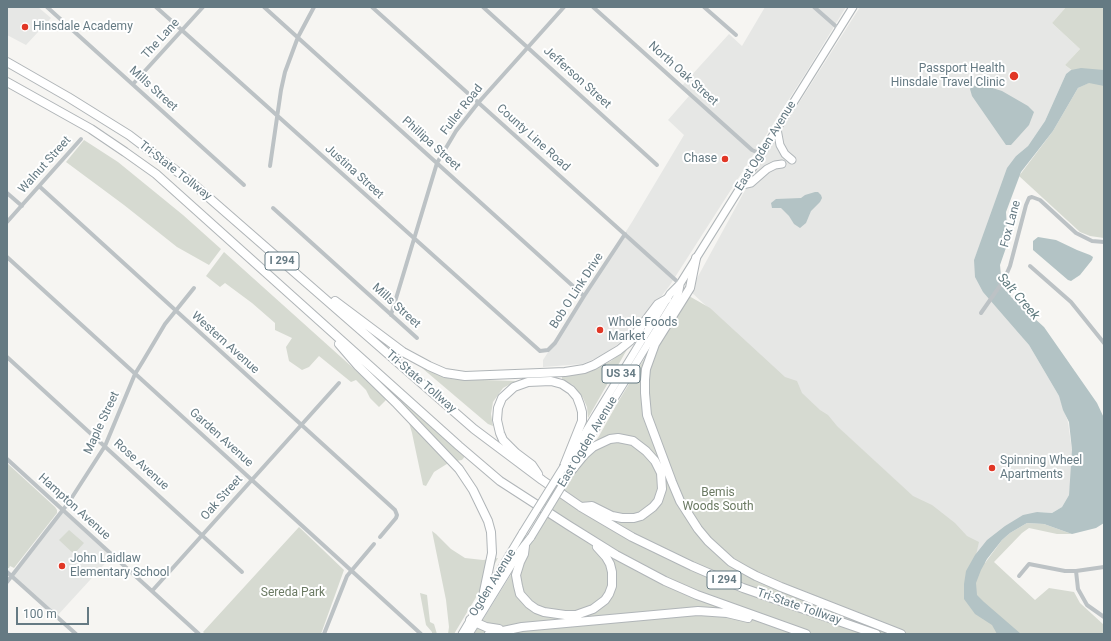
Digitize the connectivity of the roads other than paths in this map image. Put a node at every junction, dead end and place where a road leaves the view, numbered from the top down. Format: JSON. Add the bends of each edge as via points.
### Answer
{"nodes":[{"id":1,"x":47,"y":7,"type":"edge"},
{"id":2,"x":156,"y":7,"type":"edge"},
{"id":3,"x":203,"y":7,"type":"edge"},
{"id":4,"x":264,"y":7,"type":"edge"},
{"id":5,"x":314,"y":7,"type":"edge"},
{"id":6,"x":372,"y":7,"type":"edge"},
{"id":7,"x":483,"y":7,"type":"edge"},
{"id":8,"x":564,"y":7,"type":"edge"},
{"id":9,"x":593,"y":7,"type":"edge"},
{"id":10,"x":704,"y":7,"type":"edge"},
{"id":11,"x":814,"y":7,"type":"edge"},
{"id":12,"x":853,"y":7,"type":"edge"},
{"id":13,"x":839,"y":29,"type":"junction"},
{"id":14,"x":182,"y":31,"type":"junction"},
{"id":15,"x":736,"y":35,"type":"dead end"},
{"id":16,"x":298,"y":37,"type":"junction"},
{"id":17,"x":528,"y":48,"type":"junction"},
{"id":18,"x":7,"y":62,"type":"edge"},
{"id":19,"x":7,"y":82,"type":"edge"},
{"id":20,"x":133,"y":84,"type":"junction"},
{"id":21,"x":478,"y":102,"type":"junction"},
{"id":22,"x":277,"y":116,"type":"junction"},
{"id":23,"x":777,"y":128,"type":"junction"},
{"id":24,"x":81,"y":140,"type":"dead end"},
{"id":25,"x":761,"y":154,"type":"junction"},
{"id":26,"x":792,"y":160,"type":"dead end"},
{"id":27,"x":437,"y":163,"type":"junction"},
{"id":28,"x":782,"y":164,"type":"dead end"},
{"id":29,"x":657,"y":165,"type":"dead end"},
{"id":30,"x":270,"y":166,"type":"dead end"},
{"id":31,"x":244,"y":185,"type":"dead end"},
{"id":32,"x":742,"y":185,"type":"junction"},
{"id":33,"x":39,"y":186,"type":"junction"},
{"id":34,"x":7,"y":193,"type":"edge"},
{"id":35,"x":22,"y":206,"type":"junction"},
{"id":36,"x":273,"y":208,"type":"dead end"},
{"id":37,"x":7,"y":222,"type":"edge"},
{"id":38,"x":625,"y":234,"type":"junction"},
{"id":39,"x":414,"y":240,"type":"junction"},
{"id":40,"x":1104,"y":242,"type":"edge"},
{"id":41,"x":7,"y":257,"type":"edge"},
{"id":42,"x":696,"y":258,"type":"junction"},
{"id":43,"x":1030,"y":266,"type":"dead end"},
{"id":44,"x":299,"y":276,"type":"junction"},
{"id":45,"x":680,"y":284,"type":"junction"},
{"id":46,"x":194,"y":288,"type":"dead end"},
{"id":47,"x":584,"y":296,"type":"junction"},
{"id":48,"x":667,"y":299,"type":"junction"},
{"id":49,"x":175,"y":311,"type":"junction"},
{"id":50,"x":981,"y":314,"type":"dead end"},
{"id":51,"x":391,"y":315,"type":"junction"},
{"id":52,"x":318,"y":320,"type":"junction"},
{"id":53,"x":417,"y":338,"type":"dead end"},
{"id":54,"x":1102,"y":342,"type":"edge"},
{"id":55,"x":540,"y":351,"type":"joint"},
{"id":56,"x":7,"y":357,"type":"edge"},
{"id":57,"x":135,"y":374,"type":"junction"},
{"id":58,"x":339,"y":384,"type":"dead end"},
{"id":59,"x":302,"y":425,"type":"junction"},
{"id":60,"x":105,"y":446,"type":"junction"},
{"id":61,"x":7,"y":459,"type":"edge"},
{"id":62,"x":564,"y":466,"type":"junction"},
{"id":63,"x":572,"y":471,"type":"junction"},
{"id":64,"x":252,"y":480,"type":"junction"},
{"id":65,"x":542,"y":480,"type":"junction"},
{"id":66,"x":581,"y":507,"type":"junction"},
{"id":67,"x":63,"y":510,"type":"junction"},
{"id":68,"x":568,"y":525,"type":"junction"},
{"id":69,"x":523,"y":532,"type":"joint"},
{"id":70,"x":203,"y":535,"type":"junction"},
{"id":71,"x":380,"y":537,"type":"dead end"},
{"id":72,"x":531,"y":537,"type":"joint"},
{"id":73,"x":374,"y":544,"type":"dead end"},
{"id":74,"x":525,"y":546,"type":"junction"},
{"id":75,"x":1104,"y":567,"type":"edge"},
{"id":76,"x":351,"y":570,"type":"junction"},
{"id":77,"x":1076,"y":571,"type":"junction"},
{"id":78,"x":7,"y":572,"type":"edge"},
{"id":79,"x":242,"y":572,"type":"dead end"},
{"id":80,"x":11,"y":576,"type":"junction"},
{"id":81,"x":1019,"y":576,"type":"dead end"},
{"id":82,"x":7,"y":582,"type":"edge"},
{"id":83,"x":152,"y":591,"type":"junction"},
{"id":84,"x":482,"y":601,"type":"junction"},
{"id":85,"x":1104,"y":617,"type":"edge"},
{"id":86,"x":473,"y":621,"type":"junction"},
{"id":87,"x":778,"y":624,"type":"junction"},
{"id":88,"x":194,"y":629,"type":"junction"},
{"id":89,"x":504,"y":630,"type":"junction"},
{"id":90,"x":76,"y":634,"type":"edge"},
{"id":91,"x":191,"y":634,"type":"edge"},
{"id":92,"x":199,"y":634,"type":"edge"},
{"id":93,"x":324,"y":634,"type":"edge"},
{"id":94,"x":421,"y":634,"type":"edge"},
{"id":95,"x":462,"y":634,"type":"edge"},
{"id":96,"x":469,"y":634,"type":"edge"},
{"id":97,"x":489,"y":634,"type":"edge"},
{"id":98,"x":806,"y":634,"type":"edge"},
{"id":99,"x":876,"y":634,"type":"edge"},
{"id":100,"x":901,"y":634,"type":"edge"}],
"edges":[{"from":1,"to":20,"type":"street","name":"Mills Street"},
{"from":2,"to":14,"type":"street","name":"Justina Street"},
{"from":3,"to":14,"type":"street","name":"The Lane"},
{"from":4,"to":16,"type":"street","name":"Phillipa Street"},
{"from":5,"to":16,"type":"street"},
{"from":6,"to":21,"type":"street","name":"County Line Road"},
{"from":7,"to":17,"type":"street","name":"Jefferson Street"},
{"from":8,"to":17,"type":"street","name":"Fuller Road"},
{"from":9,"to":25,"type":"street","name":"North Oak Street","via":[[751,149]]},
{"from":10,"to":15,"type":"street"},
{"from":11,"to":13,"type":"street"},
{"from":12,"to":13,"type":"main road","name":"East Ogden Avenue","number":"US 34"},
{"from":13,"to":23,"type":"main road","name":"East Ogden Avenue","number":"US 34"},
{"from":14,"to":20,"type":"street","name":"The Lane"},
{"from":14,"to":22,"type":"street","name":"Justina Street"},
{"from":16,"to":22,"type":"street","via":[[285,72]]},
{"from":16,"to":27,"type":"street","name":"Phillipa Street"},
{"from":17,"to":21,"type":"street","name":"Fuller Road"},
{"from":17,"to":29,"type":"street","name":"Jefferson Street"},
{"from":18,"to":44,"type":"highway","name":"Tri-State Tollway","number":"I 294","via":[[130,135],[191,182]]},
{"from":19,"to":52,"type":"highway","name":"Tri-State Tollway","number":"I 294","via":[[91,129],[156,174]]},
{"from":20,"to":31,"type":"street","name":"Mills Street"},
{"from":21,"to":27,"type":"street","name":"Fuller Road","via":[[456,131]]},
{"from":21,"to":38,"type":"street","name":"County Line Road"},
{"from":22,"to":30,"type":"street"},
{"from":22,"to":39,"type":"street","name":"Justina Street"},
{"from":23,"to":25,"type":"main road","name":"East Ogden Avenue","number":"US 34"},
{"from":23,"to":26,"type":"main road","via":[[784,154]]},
{"from":24,"to":33,"type":"street","name":"Walnut Street"},
{"from":25,"to":32,"type":"main road","name":"East Ogden Avenue","number":"US 34"},
{"from":27,"to":39,"type":"street","name":"Fuller Road"},
{"from":27,"to":47,"type":"street","name":"Phillipa Street"},
{"from":28,"to":32,"type":"main road","via":[[768,168],[751,183]]},
{"from":32,"to":42,"type":"main road","name":"East Ogden Avenue","number":"US 34"},
{"from":33,"to":35,"type":"street","name":"Walnut Street"},
{"from":33,"to":49,"type":"street","name":"Western Avenue"},
{"from":34,"to":35,"type":"street"},
{"from":35,"to":37,"type":"street","name":"Walnut Street"},
{"from":36,"to":51,"type":"street","name":"Mills Street"},
{"from":38,"to":45,"type":"street","name":"County Line Road"},
{"from":38,"to":47,"type":"street","name":"Bob O Link Drive"},
{"from":39,"to":51,"type":"street","name":"Fuller Road"},
{"from":39,"to":55,"type":"street","name":"Justina Street"},
{"from":40,"to":50,"type":"street","name":"Fox Lane","via":[[1092,241],[1081,236],[1040,200],[1029,198],[1010,266],[1004,280]]},
{"from":41,"to":57,"type":"street","name":"Garden Avenue"},
{"from":42,"to":45,"type":"main road","name":"East Ogden Avenue","number":"US 34"},
{"from":42,"to":100,"type":"highway","via":[[690,288],[655,344],[645,380],[647,415],[680,501],[708,541],[732,562],[781,587]]},
{"from":43,"to":54,"type":"street","via":[[1071,302]]},
{"from":44,"to":48,"type":"highway","via":[[402,352],[445,373],[465,376],[584,369],[604,360],[624,346],[658,304]]},
{"from":44,"to":65,"type":"highway","name":"Tri-State Tollway","number":"I 294","via":[[474,428]]},
{"from":45,"to":48,"type":"main road","name":"East Ogden Avenue","number":"US 34"},
{"from":45,"to":63,"type":"main road","name":"East Ogden Avenue","number":"US 34","via":[[678,295],[576,460]]},
{"from":46,"to":49,"type":"street","name":"Maple Street"},
{"from":47,"to":55,"type":"street","name":"Bob O Link Drive","via":[[556,343],[548,350]]},
{"from":48,"to":62,"type":"main road","name":"East Ogden Avenue","number":"US 34"},
{"from":49,"to":57,"type":"street","name":"Maple Street"},
{"from":49,"to":59,"type":"street","name":"Western Avenue"},
{"from":51,"to":53,"type":"street","name":"Mills Street"},
{"from":52,"to":68,"type":"highway","name":"Tri-State Tollway","number":"I 294","via":[[500,481]]},
{"from":52,"to":84,"type":"highway","via":[[358,366],[459,469],[473,490],[491,532],[492,553]]},
{"from":56,"to":60,"type":"street","name":"Rose Avenue"},
{"from":57,"to":60,"type":"street","name":"Maple Street"},
{"from":57,"to":64,"type":"street","name":"Garden Avenue"},
{"from":58,"to":59,"type":"street","name":"Oak Street"},
{"from":59,"to":64,"type":"street","name":"Oak Street"},
{"from":59,"to":71,"type":"street","name":"Western Avenue","via":[[395,510],[397,515]]},
{"from":60,"to":67,"type":"street","name":"Maple Street"},
{"from":60,"to":70,"type":"street","name":"Rose Avenue"},
{"from":61,"to":67,"type":"street","name":"Hampton Avenue"},
{"from":62,"to":65,"type":"highway","via":[[582,421],[577,397],[562,384],[551,381],[528,382],[514,387],[500,403],[497,426],[503,440],[532,465]]},
{"from":62,"to":69,"type":"main road","name":"East Ogden Avenue","number":"US 34","bridge":true},
{"from":63,"to":66,"type":"highway","via":[[593,447],[618,438],[632,441],[646,451],[661,473],[662,489],[658,501],[641,516],[622,518],[592,506]]},
{"from":63,"to":72,"type":"main road","name":"East Ogden Avenue","number":"US 34","bridge":true},
{"from":64,"to":70,"type":"street","name":"Oak Street"},
{"from":64,"to":76,"type":"street","name":"Garden Avenue"},
{"from":65,"to":66,"type":"highway","name":"Tri-State Tollway","number":"I 294"},
{"from":66,"to":99,"type":"highway","name":"Tri-State Tollway","number":"I 294","via":[[698,569],[743,588]]},
{"from":67,"to":80,"type":"street","name":"Maple Street"},
{"from":67,"to":83,"type":"street","name":"Hampton Avenue"},
{"from":68,"to":74,"type":"highway","via":[[602,551],[610,564],[613,579],[609,594],[593,610],[565,615],[544,612],[529,604],[520,594],[517,581],[517,568]]},
{"from":68,"to":87,"type":"highway","name":"Tri-State Tollway","number":"I 294","via":[[664,581]]},
{"from":69,"to":84,"type":"main road","name":"Ogden Avenue","number":"US 34"},
{"from":70,"to":79,"type":"street","name":"Rose Avenue"},
{"from":70,"to":83,"type":"street","name":"Oak Street"},
{"from":72,"to":74,"type":"main road","name":"Ogden Avenue","number":"US 34"},
{"from":73,"to":76,"type":"street"},
{"from":74,"to":86,"type":"main road","name":"Ogden Avenue","number":"US 34"},
{"from":75,"to":77,"type":"street"},
{"from":76,"to":93,"type":"street"},
{"from":76,"to":94,"type":"street","name":"Garden Avenue"},
{"from":77,"to":81,"type":"street","via":[[1029,564]]},
{"from":77,"to":85,"type":"street","via":[[1078,588],[1087,604]]},
{"from":78,"to":80,"type":"street"},
{"from":80,"to":82,"type":"street","name":"Maple Street"},
{"from":80,"to":90,"type":"street"},
{"from":83,"to":88,"type":"street","name":"Hampton Avenue"},
{"from":84,"to":86,"type":"main road","name":"Ogden Avenue","number":"US 34"},
{"from":86,"to":89,"type":"highway"},
{"from":86,"to":95,"type":"main road","name":"Ogden Avenue","number":"US 34"},
{"from":86,"to":96,"type":"main road","name":"Ogden Avenue","number":"US 34"},
{"from":87,"to":89,"type":"highway","via":[[727,613],[698,610]]},
{"from":87,"to":98,"type":"highway","name":"Tri-State Tollway","number":"I 294"},
{"from":88,"to":91,"type":"street"},
{"from":88,"to":92,"type":"street","name":"Hampton Avenue"},
{"from":89,"to":97,"type":"highway"}]}
